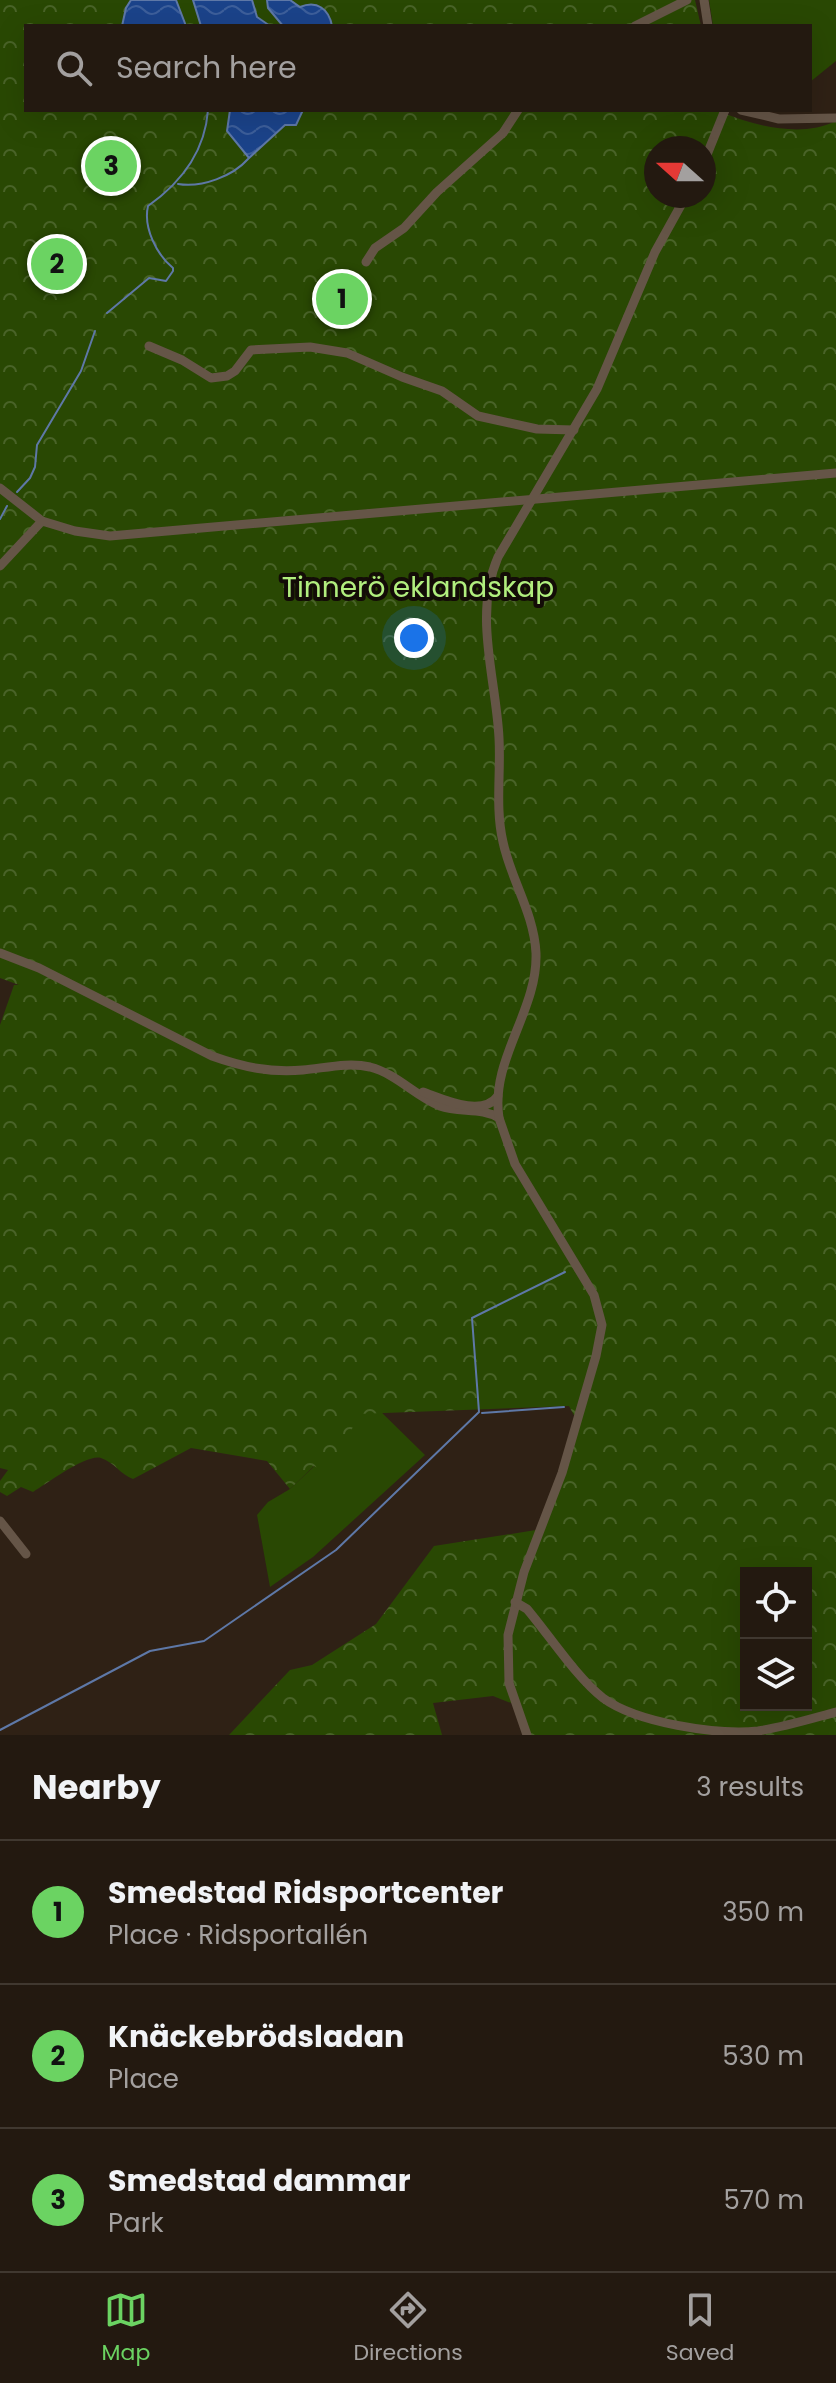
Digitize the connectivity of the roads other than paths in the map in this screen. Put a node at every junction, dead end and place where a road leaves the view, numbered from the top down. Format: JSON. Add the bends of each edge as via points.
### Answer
{"nodes":[{"id":1,"x":687,"y":0,"type":"edge"},
{"id":2,"x":704,"y":0,"type":"edge"},
{"id":3,"x":639,"y":24,"type":"edge"},
{"id":4,"x":708,"y":24,"type":"edge"},
{"id":5,"x":517,"y":112,"type":"edge"},
{"id":6,"x":724,"y":112,"type":"edge"},
{"id":7,"x":746,"y":112,"type":"edge"},
{"id":8,"x":836,"y":118,"type":"edge"},
{"id":9,"x":714,"y":136,"type":"edge"},
{"id":10,"x":679,"y":208,"type":"edge"},
{"id":11,"x":366,"y":262,"type":"dead end"},
{"id":12,"x":149,"y":346,"type":"dead end"},
{"id":13,"x":574,"y":430,"type":"junction"},
{"id":14,"x":836,"y":473,"type":"edge"},
{"id":15,"x":0,"y":488,"type":"edge"},
{"id":16,"x":532,"y":501,"type":"junction"},
{"id":17,"x":42,"y":521,"type":"junction"},
{"id":18,"x":0,"y":566,"type":"edge"},
{"id":19,"x":0,"y":953,"type":"edge"},
{"id":20,"x":414,"y":1089,"type":"junction"},
{"id":21,"x":498,"y":1096,"type":"junction"},
{"id":22,"x":499,"y":1118,"type":"junction"},
{"id":23,"x":0,"y":1521,"type":"edge"},
{"id":24,"x":26,"y":1554,"type":"dead end"},
{"id":25,"x":515,"y":1602,"type":"junction"},
{"id":26,"x":836,"y":1712,"type":"edge"},
{"id":27,"x":527,"y":1735,"type":"edge"}],
"edges":[{"from":1,"to":3,"type":"street"},
{"from":2,"to":4,"type":"street"},
{"from":5,"to":11,"type":"street","via":[[503,133],[404,228],[375,248]]},
{"from":6,"to":9,"type":"street"},
{"from":7,"to":8,"type":"street","via":[[779,119]]},
{"from":10,"to":13,"type":"street"},
{"from":12,"to":13,"type":"street","via":[[211,378],[235,371],[251,350],[329,349],[442,391],[478,416],[537,429]]},
{"from":13,"to":16,"type":"street"},
{"from":14,"to":16,"type":"street"},
{"from":15,"to":17,"type":"street"},
{"from":16,"to":17,"type":"street","via":[[110,536]]},
{"from":16,"to":21,"type":"street","via":[[494,566],[485,611],[500,742],[501,834],[530,917],[536,959]]},
{"from":17,"to":18,"type":"street"},
{"from":19,"to":20,"type":"street","via":[[234,1064],[280,1071],[359,1065]]},
{"from":20,"to":21,"type":"street","via":[[473,1106],[491,1104]]},
{"from":20,"to":22,"type":"street","via":[[441,1106]]},
{"from":21,"to":22,"type":"street"},
{"from":22,"to":25,"type":"street","via":[[515,1164],[594,1295],[602,1325],[562,1473]]},
{"from":23,"to":24,"type":"street"},
{"from":25,"to":26,"type":"street","via":[[527,1609],[600,1696],[639,1716],[708,1730],[755,1732]]},
{"from":25,"to":27,"type":"street","via":[[507,1668]]}]}
